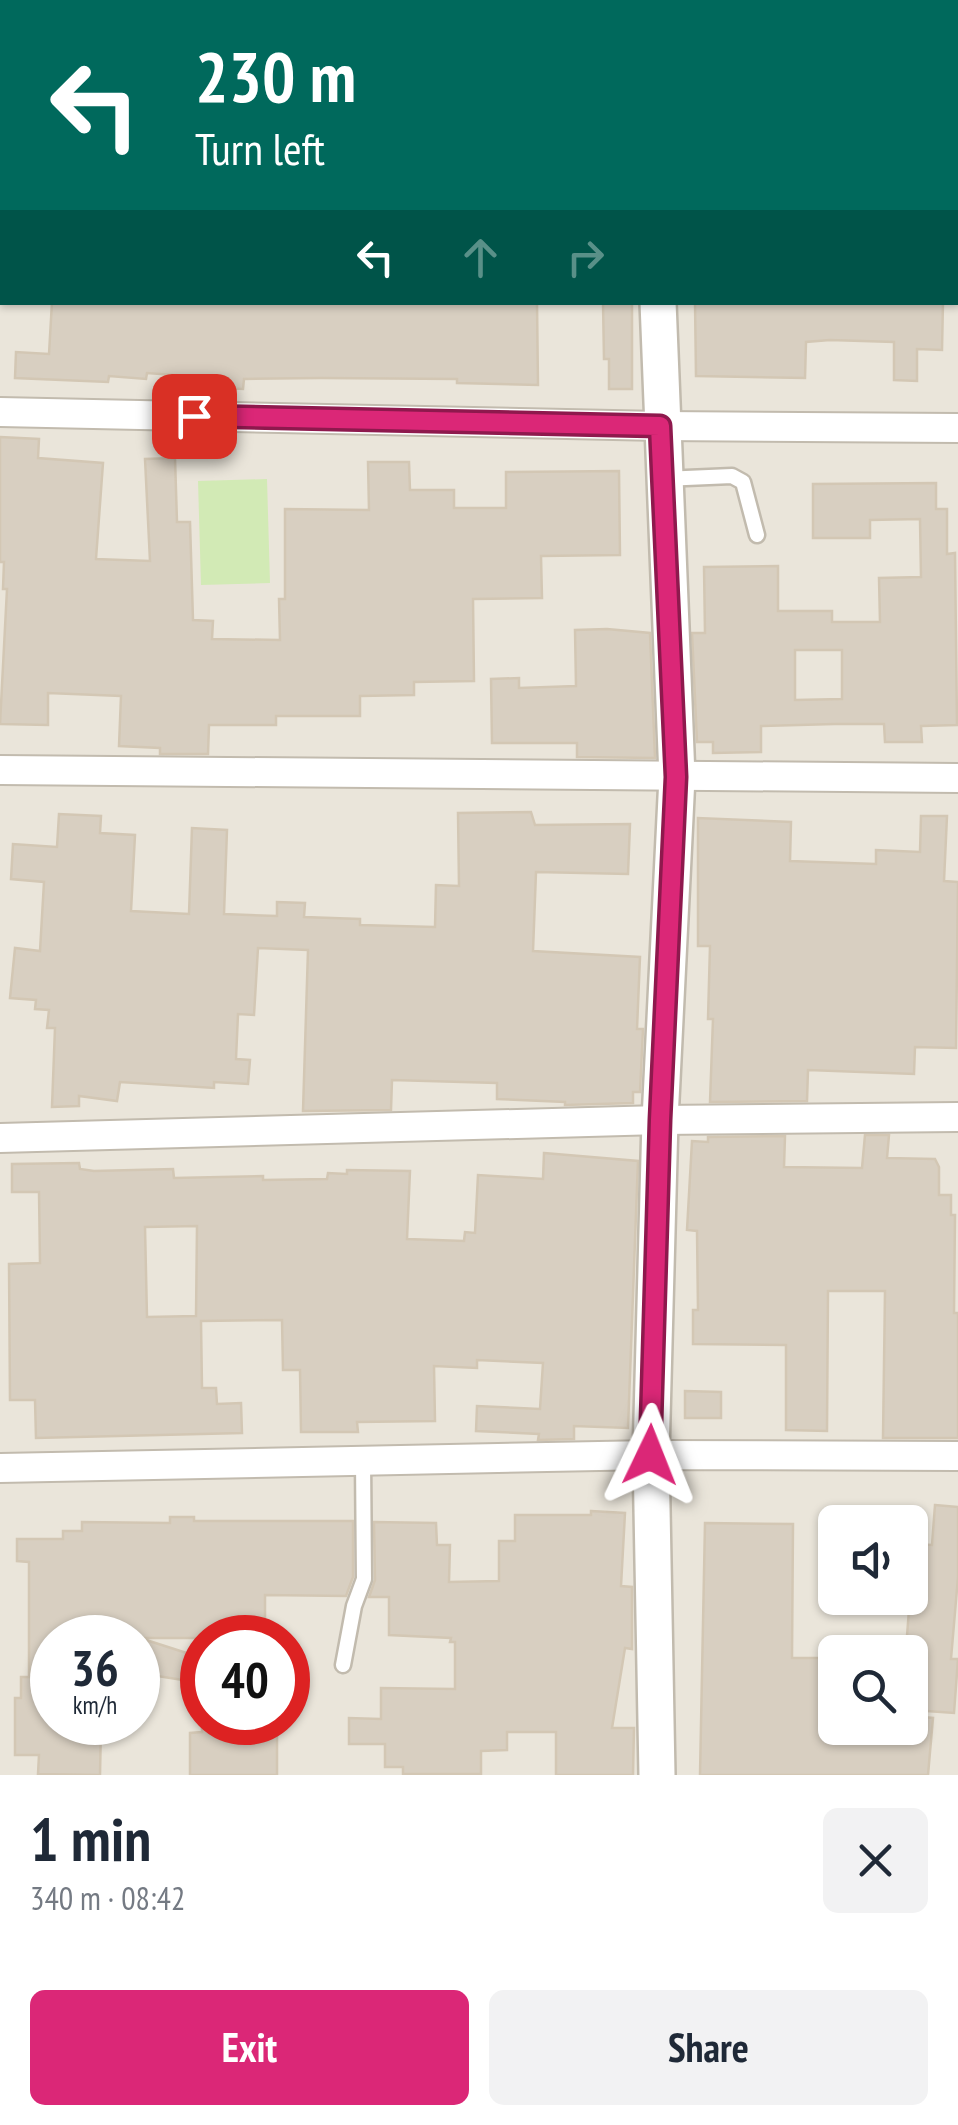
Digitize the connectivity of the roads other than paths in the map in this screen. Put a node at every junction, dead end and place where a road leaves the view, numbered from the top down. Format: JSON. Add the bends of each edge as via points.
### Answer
{"nodes":[{"id":1,"x":658,"y":305,"type":"edge"},
{"id":2,"x":0,"y":412,"type":"edge"},
{"id":3,"x":660,"y":426,"type":"junction"},
{"id":4,"x":958,"y":428,"type":"edge"},
{"id":5,"x":662,"y":479,"type":"junction"},
{"id":6,"x":757,"y":536,"type":"dead end"},
{"id":7,"x":0,"y":770,"type":"edge"},
{"id":8,"x":676,"y":777,"type":"junction"},
{"id":9,"x":958,"y":778,"type":"edge"},
{"id":10,"x":958,"y":1117,"type":"edge"},
{"id":11,"x":660,"y":1120,"type":"junction"},
{"id":12,"x":0,"y":1138,"type":"edge"},
{"id":13,"x":650,"y":1455,"type":"junction"},
{"id":14,"x":958,"y":1456,"type":"edge"},
{"id":15,"x":363,"y":1460,"type":"junction"},
{"id":16,"x":0,"y":1468,"type":"edge"},
{"id":17,"x":343,"y":1666,"type":"dead end"},
{"id":18,"x":657,"y":1775,"type":"edge"}],
"edges":[{"from":1,"to":3,"type":"street"},
{"from":2,"to":3,"type":"street"},
{"from":3,"to":4,"type":"street"},
{"from":3,"to":5,"type":"street"},
{"from":5,"to":6,"type":"lane","via":[[732,476],[743,482]]},
{"from":5,"to":8,"type":"street"},
{"from":7,"to":8,"type":"street"},
{"from":8,"to":9,"type":"street"},
{"from":8,"to":11,"type":"street"},
{"from":10,"to":11,"type":"street"},
{"from":11,"to":12,"type":"street"},
{"from":11,"to":13,"type":"street"},
{"from":13,"to":14,"type":"street"},
{"from":13,"to":15,"type":"street"},
{"from":13,"to":18,"type":"street"},
{"from":15,"to":16,"type":"street"},
{"from":15,"to":17,"type":"lane","via":[[364,1579]]}]}
